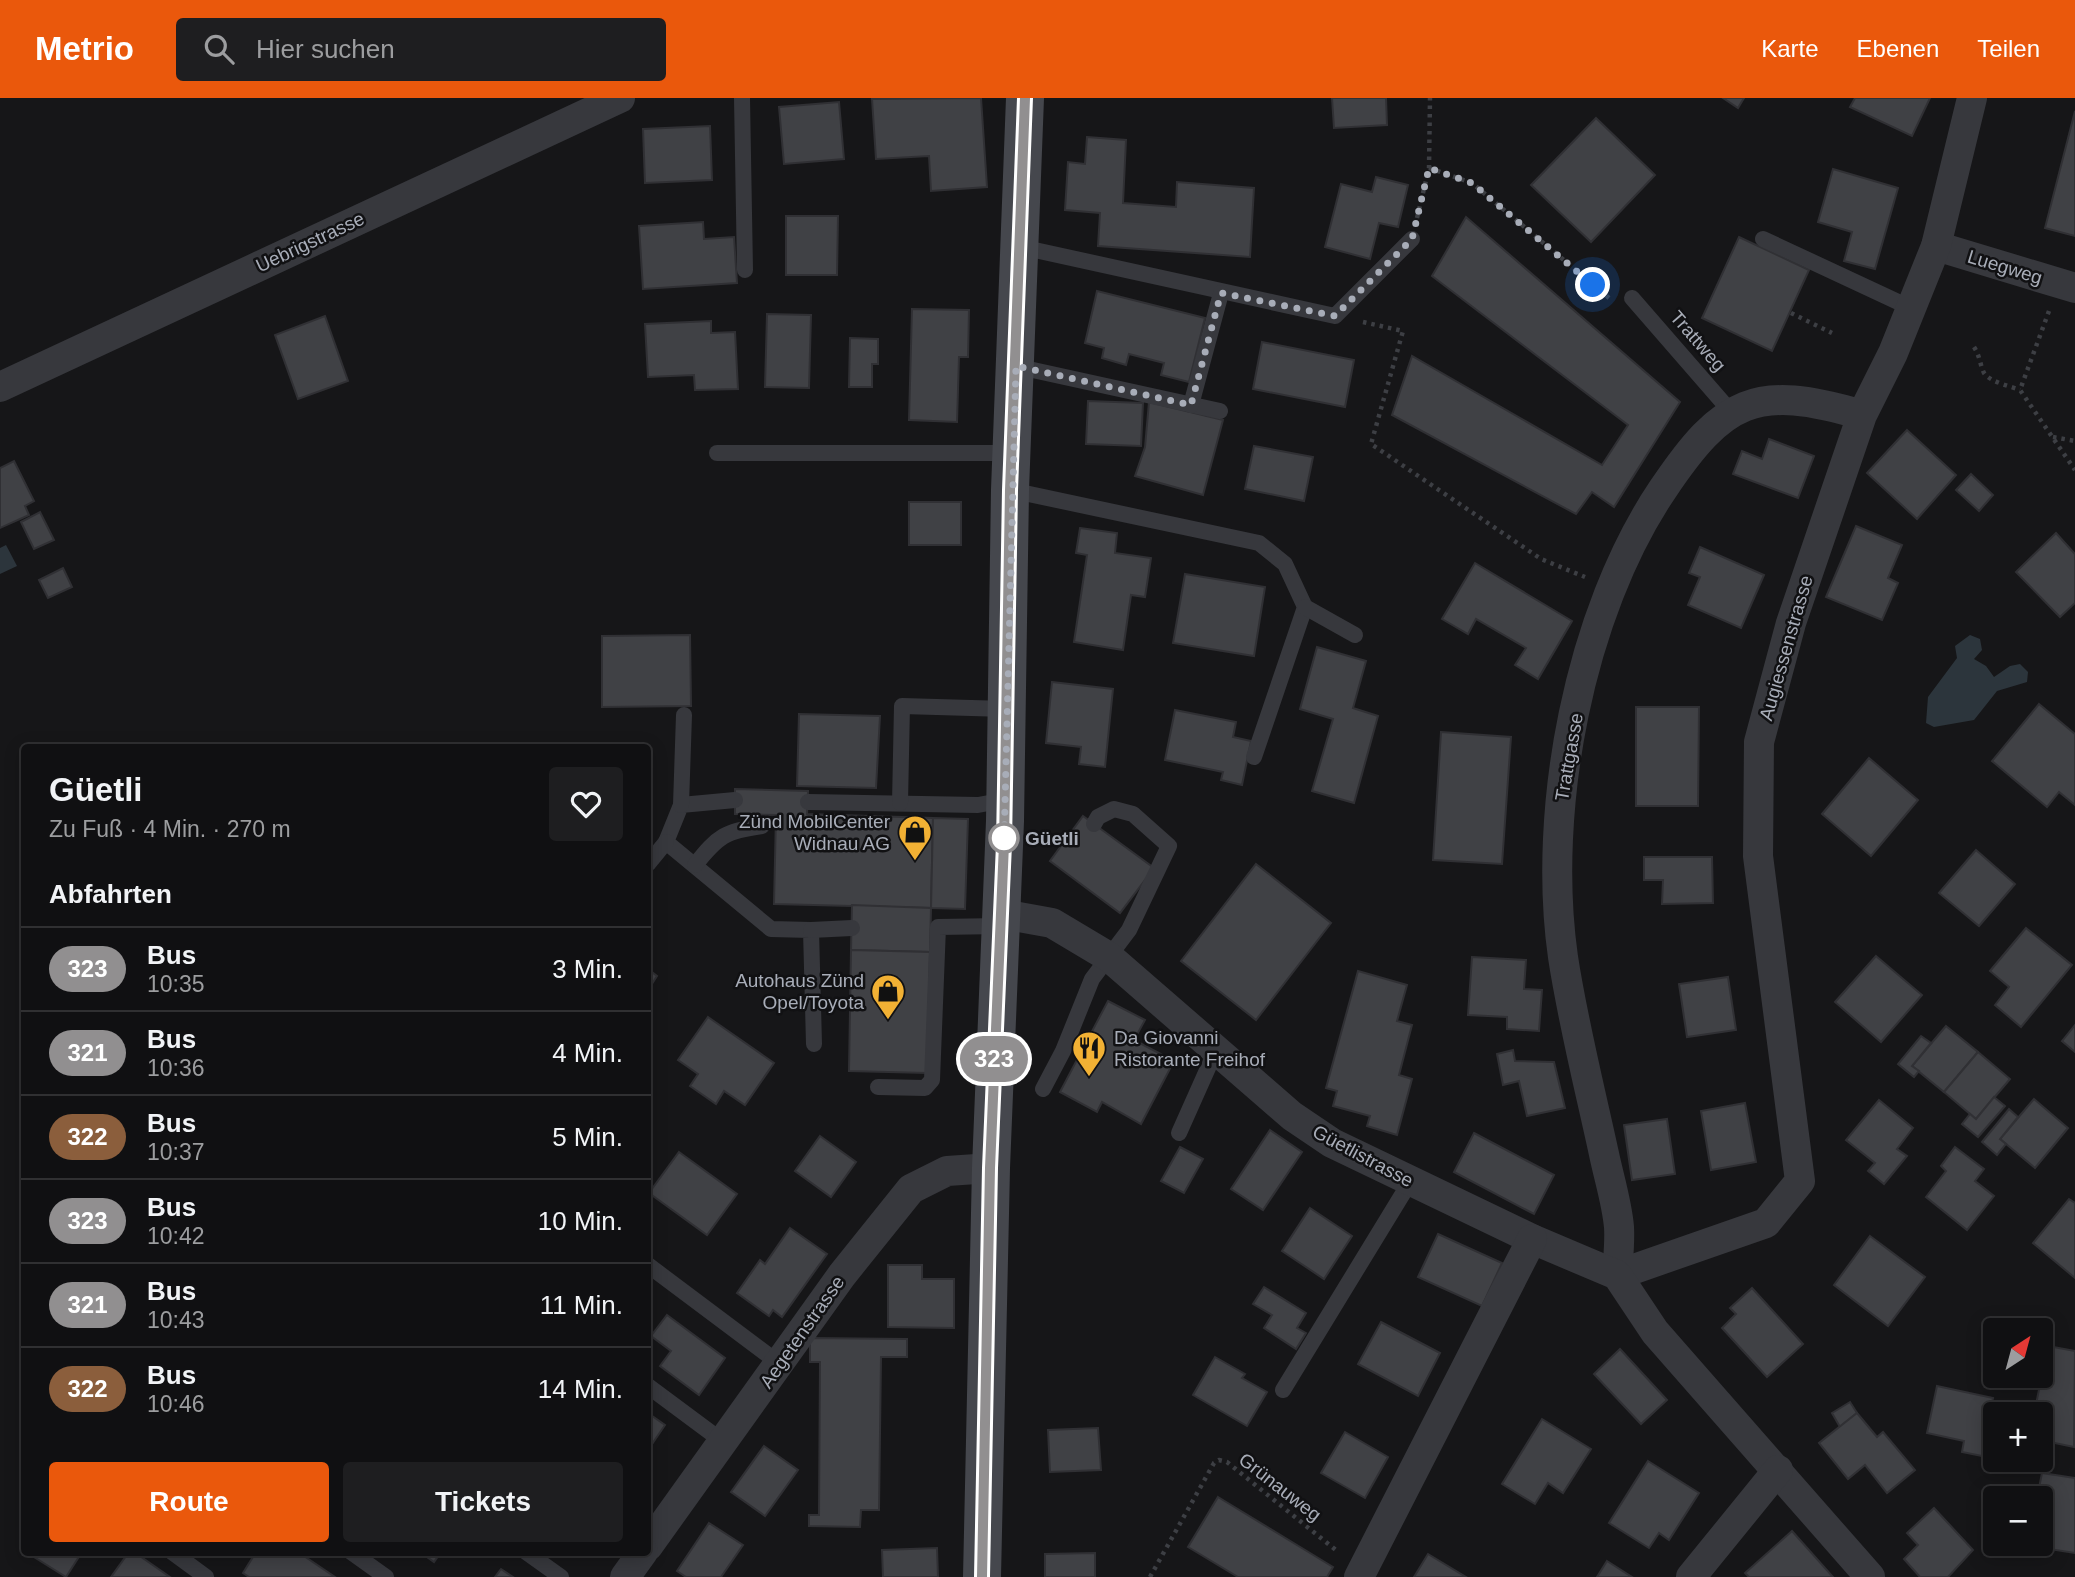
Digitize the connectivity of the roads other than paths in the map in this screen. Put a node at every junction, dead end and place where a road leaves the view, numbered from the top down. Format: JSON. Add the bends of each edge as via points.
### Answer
{"nodes":[{"id":1,"x":620,"y":98,"type":"edge"},
{"id":2,"x":741,"y":98,"type":"edge"},
{"id":3,"x":1025,"y":98,"type":"edge"},
{"id":4,"x":1972,"y":98,"type":"edge"},
{"id":5,"x":1412,"y":239,"type":"road end"},
{"id":6,"x":1763,"y":239,"type":"dead end"},
{"id":7,"x":1936,"y":246,"type":"junction"},
{"id":8,"x":1021,"y":247,"type":"junction"},
{"id":9,"x":745,"y":270,"type":"dead end"},
{"id":10,"x":2075,"y":288,"type":"edge"},
{"id":11,"x":1221,"y":293,"type":"junction"},
{"id":12,"x":1632,"y":298,"type":"road end"},
{"id":13,"x":1911,"y":309,"type":"junction"},
{"id":14,"x":1016,"y":366,"type":"junction"},
{"id":15,"x":0,"y":387,"type":"edge"},
{"id":16,"x":1191,"y":405,"type":"junction"},
{"id":17,"x":1220,"y":411,"type":"dead end"},
{"id":18,"x":1732,"y":413,"type":"junction"},
{"id":19,"x":1862,"y":415,"type":"junction"},
{"id":20,"x":717,"y":453,"type":"dead end"},
{"id":21,"x":1011,"y":471,"type":"junction"},
{"id":22,"x":1305,"y":607,"type":"junction"},
{"id":23,"x":1355,"y":635,"type":"dead end"},
{"id":24,"x":1006,"y":709,"type":"junction"},
{"id":25,"x":684,"y":715,"type":"dead end"},
{"id":26,"x":1254,"y":757,"type":"dead end"},
{"id":27,"x":735,"y":800,"type":"dead end"},
{"id":28,"x":1005,"y":800,"type":"junction"},
{"id":29,"x":808,"y":802,"type":"dead end"},
{"id":30,"x":900,"y":803,"type":"junction"},
{"id":31,"x":681,"y":805,"type":"junction"},
{"id":32,"x":1094,"y":824,"type":"dead end"},
{"id":33,"x":762,"y":826,"type":"dead end"},
{"id":34,"x":666,"y":842,"type":"junction"},
{"id":35,"x":651,"y":860,"type":"edge"},
{"id":36,"x":695,"y":866,"type":"junction"},
{"id":37,"x":1001,"y":920,"type":"junction"},
{"id":38,"x":852,"y":928,"type":"dead end"},
{"id":39,"x":811,"y":930,"type":"junction"},
{"id":40,"x":1109,"y":957,"type":"junction"},
{"id":41,"x":814,"y":1044,"type":"dead end"},
{"id":42,"x":1216,"y":1050,"type":"junction"},
{"id":43,"x":878,"y":1087,"type":"dead end"},
{"id":44,"x":1043,"y":1089,"type":"dead end"},
{"id":45,"x":1179,"y":1133,"type":"dead end"},
{"id":46,"x":990,"y":1168,"type":"junction"},
{"id":47,"x":1410,"y":1182,"type":"junction"},
{"id":48,"x":1532,"y":1239,"type":"junction"},
{"id":49,"x":651,"y":1267,"type":"edge"},
{"id":50,"x":1617,"y":1275,"type":"junction"},
{"id":51,"x":780,"y":1364,"type":"junction"},
{"id":52,"x":651,"y":1388,"type":"edge"},
{"id":53,"x":1283,"y":1390,"type":"dead end"},
{"id":54,"x":722,"y":1441,"type":"junction"},
{"id":55,"x":1778,"y":1470,"type":"junction"},
{"id":56,"x":651,"y":1542,"type":"edge"},
{"id":57,"x":177,"y":1556,"type":"edge"},
{"id":58,"x":357,"y":1556,"type":"edge"},
{"id":59,"x":532,"y":1556,"type":"edge"},
{"id":60,"x":640,"y":1556,"type":"edge"},
{"id":61,"x":1361,"y":1574,"type":"edge"},
{"id":62,"x":205,"y":1577,"type":"edge"},
{"id":63,"x":386,"y":1577,"type":"edge"},
{"id":64,"x":561,"y":1577,"type":"edge"},
{"id":65,"x":625,"y":1577,"type":"edge"},
{"id":66,"x":982,"y":1577,"type":"edge"},
{"id":67,"x":1691,"y":1577,"type":"edge"},
{"id":68,"x":1870,"y":1577,"type":"edge"}],
"edges":[{"from":1,"to":15,"type":"street","name":"Uebrigstrasse"},
{"from":2,"to":9,"type":"lane"},
{"from":3,"to":8,"type":"main road"},
{"from":4,"to":7,"type":"street","name":"Augiessenstrasse"},
{"from":5,"to":11,"type":"lane","via":[[1335,316]]},
{"from":6,"to":13,"type":"lane"},
{"from":7,"to":10,"type":"street","name":"Luegweg"},
{"from":7,"to":13,"type":"street","name":"Augiessenstrasse"},
{"from":8,"to":11,"type":"lane"},
{"from":8,"to":14,"type":"main road"},
{"from":11,"to":16,"type":"lane"},
{"from":12,"to":18,"type":"lane","name":"Trattweg"},
{"from":13,"to":19,"type":"street","name":"Augiessenstrasse"},
{"from":14,"to":16,"type":"lane"},
{"from":14,"to":21,"type":"main road"},
{"from":16,"to":17,"type":"lane"},
{"from":18,"to":19,"type":"street","name":"Trattgasse","via":[[1773,400],[1825,404]]},
{"from":18,"to":50,"type":"street","name":"Trattgasse","via":[[1692,446],[1652,505],[1612,587],[1584,674],[1565,760],[1556,849],[1563,956],[1619,1226]]},
{"from":19,"to":50,"type":"street","name":"Augiessenstrasse","via":[[1791,623],[1759,742],[1758,856],[1800,1181],[1766,1223]]},
{"from":20,"to":21,"type":"lane"},
{"from":21,"to":22,"type":"lane","via":[[1259,543],[1286,564]]},
{"from":21,"to":24,"type":"main road"},
{"from":22,"to":23,"type":"lane"},
{"from":22,"to":26,"type":"lane"},
{"from":24,"to":28,"type":"main road"},
{"from":24,"to":30,"type":"lane","via":[[902,706]]},
{"from":25,"to":31,"type":"lane"},
{"from":27,"to":31,"type":"lane"},
{"from":28,"to":30,"type":"lane","via":[[978,805]]},
{"from":28,"to":37,"type":"main road"},
{"from":29,"to":30,"type":"lane"},
{"from":31,"to":34,"type":"lane"},
{"from":32,"to":40,"type":"lane","via":[[1114,809],[1133,814],[1169,846],[1129,930]]},
{"from":33,"to":36,"type":"lane","via":[[731,831],[716,839]]},
{"from":34,"to":35,"type":"lane"},
{"from":34,"to":36,"type":"lane"},
{"from":36,"to":39,"type":"lane","via":[[771,929]]},
{"from":37,"to":40,"type":"street","name":"Güetlistrasse","via":[[1052,923]]},
{"from":37,"to":43,"type":"lane","via":[[934,928],[933,1080],[925,1088]]},
{"from":37,"to":46,"type":"main road"},
{"from":38,"to":39,"type":"lane"},
{"from":39,"to":41,"type":"lane"},
{"from":40,"to":42,"type":"street","name":"Güetlistrasse"},
{"from":40,"to":44,"type":"lane","via":[[1092,979]]},
{"from":42,"to":45,"type":"lane"},
{"from":42,"to":47,"type":"street","name":"Güetlistrasse","via":[[1332,1143]]},
{"from":46,"to":51,"type":"street","name":"Aegetenstrasse","via":[[947,1171],[911,1189],[842,1275]]},
{"from":46,"to":66,"type":"main road"},
{"from":47,"to":48,"type":"street","name":"Güetlistrasse"},
{"from":47,"to":53,"type":"lane"},
{"from":48,"to":50,"type":"street","name":"Güetlistrasse"},
{"from":48,"to":61,"type":"street"},
{"from":49,"to":51,"type":"lane"},
{"from":50,"to":55,"type":"street","via":[[1655,1332]]},
{"from":51,"to":54,"type":"street","name":"Aegetenstrasse"},
{"from":52,"to":54,"type":"lane"},
{"from":54,"to":56,"type":"street","name":"Aegetenstrasse"},
{"from":55,"to":67,"type":"street"},
{"from":55,"to":68,"type":"street"},
{"from":57,"to":62,"type":"lane"},
{"from":58,"to":63,"type":"lane"},
{"from":59,"to":64,"type":"lane"},
{"from":60,"to":65,"type":"street"}]}
